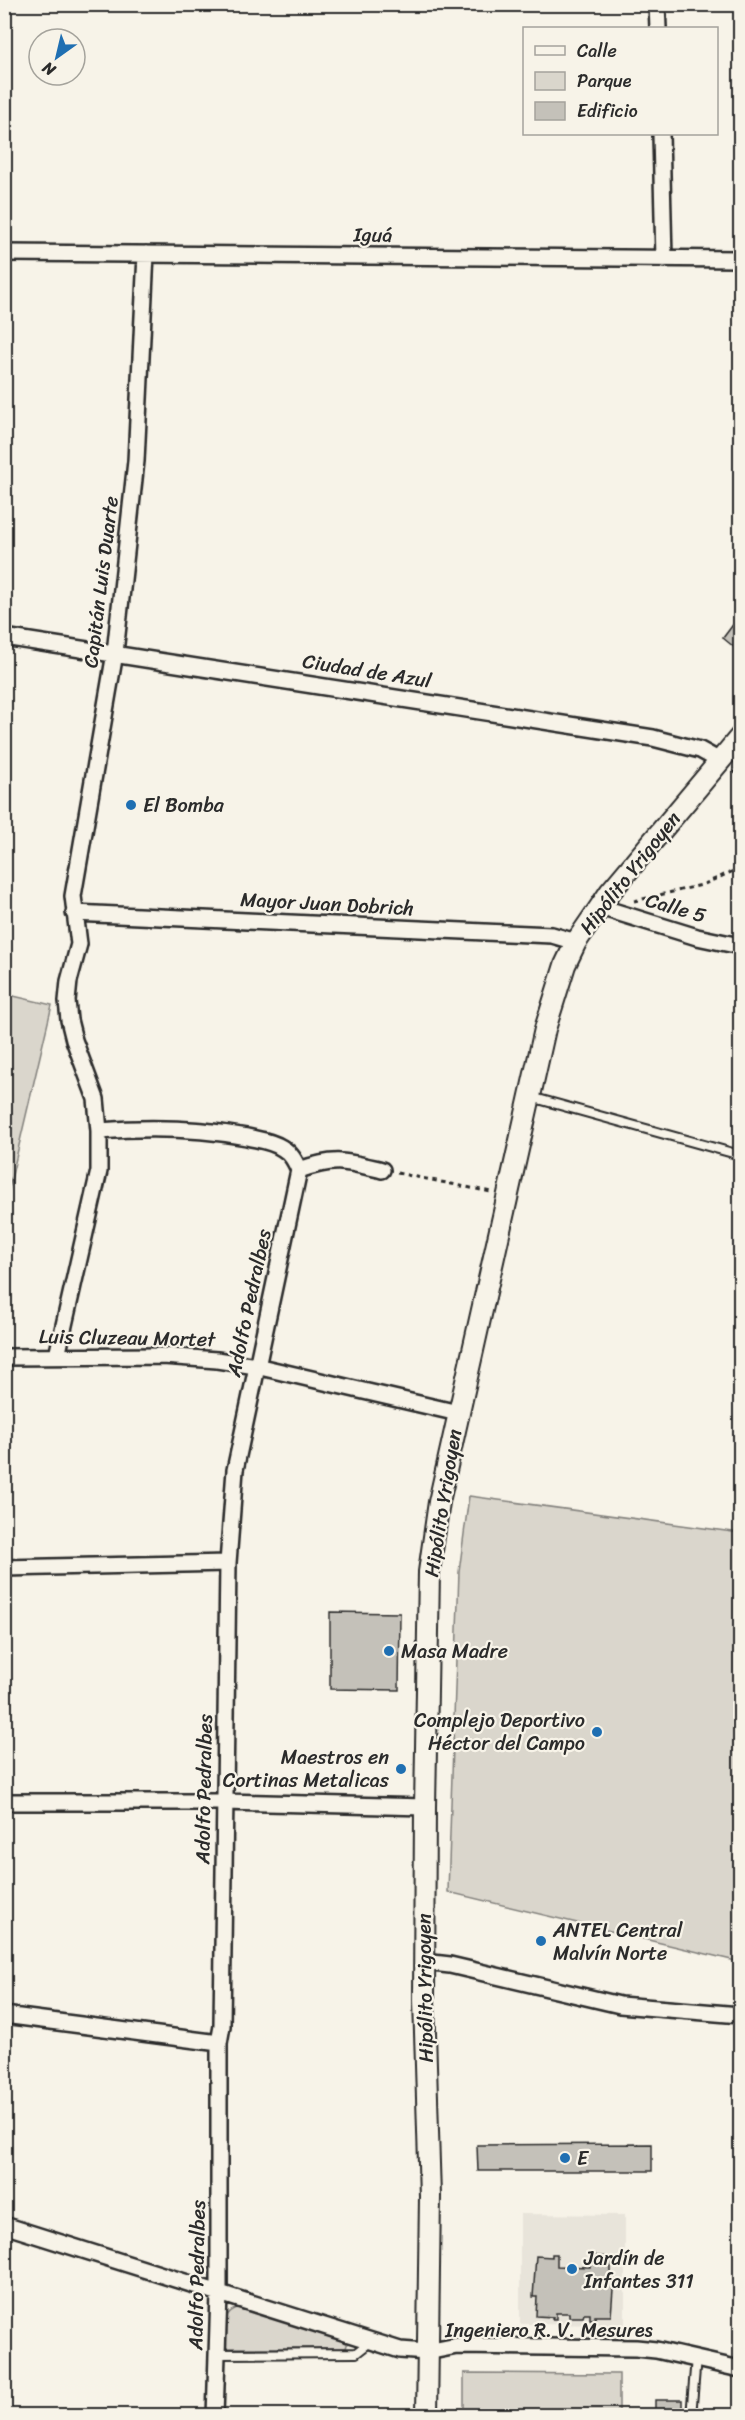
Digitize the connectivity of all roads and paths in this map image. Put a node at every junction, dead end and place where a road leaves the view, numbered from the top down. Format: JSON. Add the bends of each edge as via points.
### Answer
{"nodes":[{"id":1,"x":657,"y":4,"type":"edge"},
{"id":2,"x":658,"y":27,"type":"edge"},
{"id":3,"x":661,"y":135,"type":"edge"},
{"id":4,"x":4,"y":253,"type":"edge"},
{"id":5,"x":146,"y":254,"type":"junction"},
{"id":6,"x":664,"y":258,"type":"junction"},
{"id":7,"x":741,"y":259,"type":"edge"},
{"id":8,"x":4,"y":637,"type":"edge"},
{"id":9,"x":115,"y":653,"type":"junction"},
{"id":10,"x":741,"y":737,"type":"edge"},
{"id":11,"x":720,"y":761,"type":"junction"},
{"id":12,"x":741,"y":868,"type":"edge"},
{"id":13,"x":609,"y":910,"type":"junction"},
{"id":14,"x":74,"y":913,"type":"junction"},
{"id":15,"x":576,"y":942,"type":"junction"},
{"id":16,"x":741,"y":946,"type":"edge"},
{"id":17,"x":529,"y":1097,"type":"junction"},
{"id":18,"x":99,"y":1131,"type":"junction"},
{"id":19,"x":741,"y":1155,"type":"edge"},
{"id":20,"x":298,"y":1170,"type":"junction"},
{"id":21,"x":382,"y":1170,"type":"joint"},
{"id":22,"x":507,"y":1195,"type":"junction"},
{"id":23,"x":57,"y":1356,"type":"junction"},
{"id":24,"x":4,"y":1357,"type":"edge"},
{"id":25,"x":256,"y":1366,"type":"junction"},
{"id":26,"x":458,"y":1413,"type":"junction"},
{"id":27,"x":228,"y":1563,"type":"junction"},
{"id":28,"x":4,"y":1568,"type":"edge"},
{"id":29,"x":4,"y":1802,"type":"edge"},
{"id":30,"x":224,"y":1802,"type":"junction"},
{"id":31,"x":425,"y":1807,"type":"junction"},
{"id":32,"x":424,"y":1962,"type":"junction"},
{"id":33,"x":4,"y":2015,"type":"edge"},
{"id":34,"x":741,"y":2015,"type":"edge"},
{"id":35,"x":219,"y":2043,"type":"junction"},
{"id":36,"x":4,"y":2225,"type":"edge"},
{"id":37,"x":219,"y":2294,"type":"junction"},
{"id":38,"x":372,"y":2341,"type":"junction"},
{"id":39,"x":427,"y":2352,"type":"junction"},
{"id":40,"x":216,"y":2354,"type":"junction"},
{"id":41,"x":696,"y":2358,"type":"junction"},
{"id":42,"x":741,"y":2369,"type":"edge"},
{"id":43,"x":215,"y":2415,"type":"edge"},
{"id":44,"x":427,"y":2415,"type":"edge"},
{"id":45,"x":691,"y":2415,"type":"edge"}],
"edges":[{"from":1,"to":2,"type":"street"},
{"from":3,"to":6,"type":"street"},
{"from":4,"to":5,"type":"street","name":"Iguá"},
{"from":5,"to":6,"type":"street","name":"Iguá"},
{"from":5,"to":9,"type":"street","name":"Capitán Luis Duarte","via":[[136,461]]},
{"from":6,"to":7,"type":"street","name":"Iguá"},
{"from":8,"to":9,"type":"street","name":"Ciudad de Azul"},
{"from":9,"to":11,"type":"street","name":"Ciudad de Azul","via":[[653,738],[700,750]]},
{"from":9,"to":14,"type":"street","name":"Capitán Luis Duarte","via":[[73,896]]},
{"from":10,"to":11,"type":"street","name":"Hipólito Yrigoyen"},
{"from":11,"to":13,"type":"street","name":"Hipólito Yrigoyen","via":[[610,892]]},
{"from":12,"to":13,"type":"path","via":[[702,885],[637,899]]},
{"from":13,"to":15,"type":"street","name":"Hipólito Yrigoyen"},
{"from":13,"to":16,"type":"street","name":"Calle 5"},
{"from":14,"to":15,"type":"street","name":"Mayor Juan Dobrich","via":[[552,935]]},
{"from":14,"to":18,"type":"street","name":"Capitán Luis Duarte","via":[[79,944],[69,981],[69,1020],[96,1099]]},
{"from":15,"to":17,"type":"street","name":"Hipólito Yrigoyen","via":[[555,990]]},
{"from":17,"to":19,"type":"lane"},
{"from":17,"to":22,"type":"street","name":"Hipólito Yrigoyen"},
{"from":18,"to":20,"type":"street","via":[[159,1128],[240,1136],[284,1149]]},
{"from":18,"to":23,"type":"street","name":"Capitán Luis Duarte","via":[[99,1171]]},
{"from":20,"to":21,"type":"street","via":[[325,1161],[344,1161]]},
{"from":20,"to":25,"type":"street","name":"Adolfo Pedralbes"},
{"from":21,"to":22,"type":"path"},
{"from":22,"to":26,"type":"street","name":"Hipólito Yrigoyen"},
{"from":23,"to":24,"type":"street","name":"Luis Cluzeau Mortet"},
{"from":23,"to":25,"type":"street","name":"Luis Cluzeau Mortet","via":[[163,1356]]},
{"from":25,"to":26,"type":"street","name":"Luis Cluzeau Mortet"},
{"from":25,"to":27,"type":"street","name":"Adolfo Pedralbes","via":[[235,1470]]},
{"from":26,"to":31,"type":"street","name":"Hipólito Yrigoyen","via":[[429,1572]]},
{"from":27,"to":28,"type":"street"},
{"from":27,"to":30,"type":"street","name":"Adolfo Pedralbes"},
{"from":29,"to":30,"type":"street"},
{"from":30,"to":31,"type":"street"},
{"from":30,"to":35,"type":"street","name":"Adolfo Pedralbes"},
{"from":31,"to":32,"type":"street","name":"Hipólito Yrigoyen"},
{"from":32,"to":34,"type":"street","via":[[620,2005]]},
{"from":32,"to":39,"type":"street","name":"Hipólito Yrigoyen","via":[[430,2196]]},
{"from":33,"to":35,"type":"street"},
{"from":35,"to":37,"type":"street","name":"Adolfo Pedralbes"},
{"from":36,"to":37,"type":"street","name":"Ingeniero R. V. Mesures"},
{"from":37,"to":38,"type":"street","name":"Ingeniero R. V. Mesures"},
{"from":37,"to":40,"type":"street","name":"Adolfo Pedralbes"},
{"from":38,"to":39,"type":"street","name":"Ingeniero R. V. Mesures","via":[[400,2350]]},
{"from":38,"to":40,"type":"lane","via":[[356,2353]]},
{"from":39,"to":41,"type":"street","name":"Ingeniero R. V. Mesures","via":[[456,2346],[636,2348]]},
{"from":39,"to":44,"type":"street","name":"Hipólito Yrigoyen"},
{"from":40,"to":43,"type":"street","name":"Adolfo Pedralbes"},
{"from":41,"to":42,"type":"street","name":"Ingeniero R. V. Mesures"},
{"from":41,"to":45,"type":"lane"}]}
